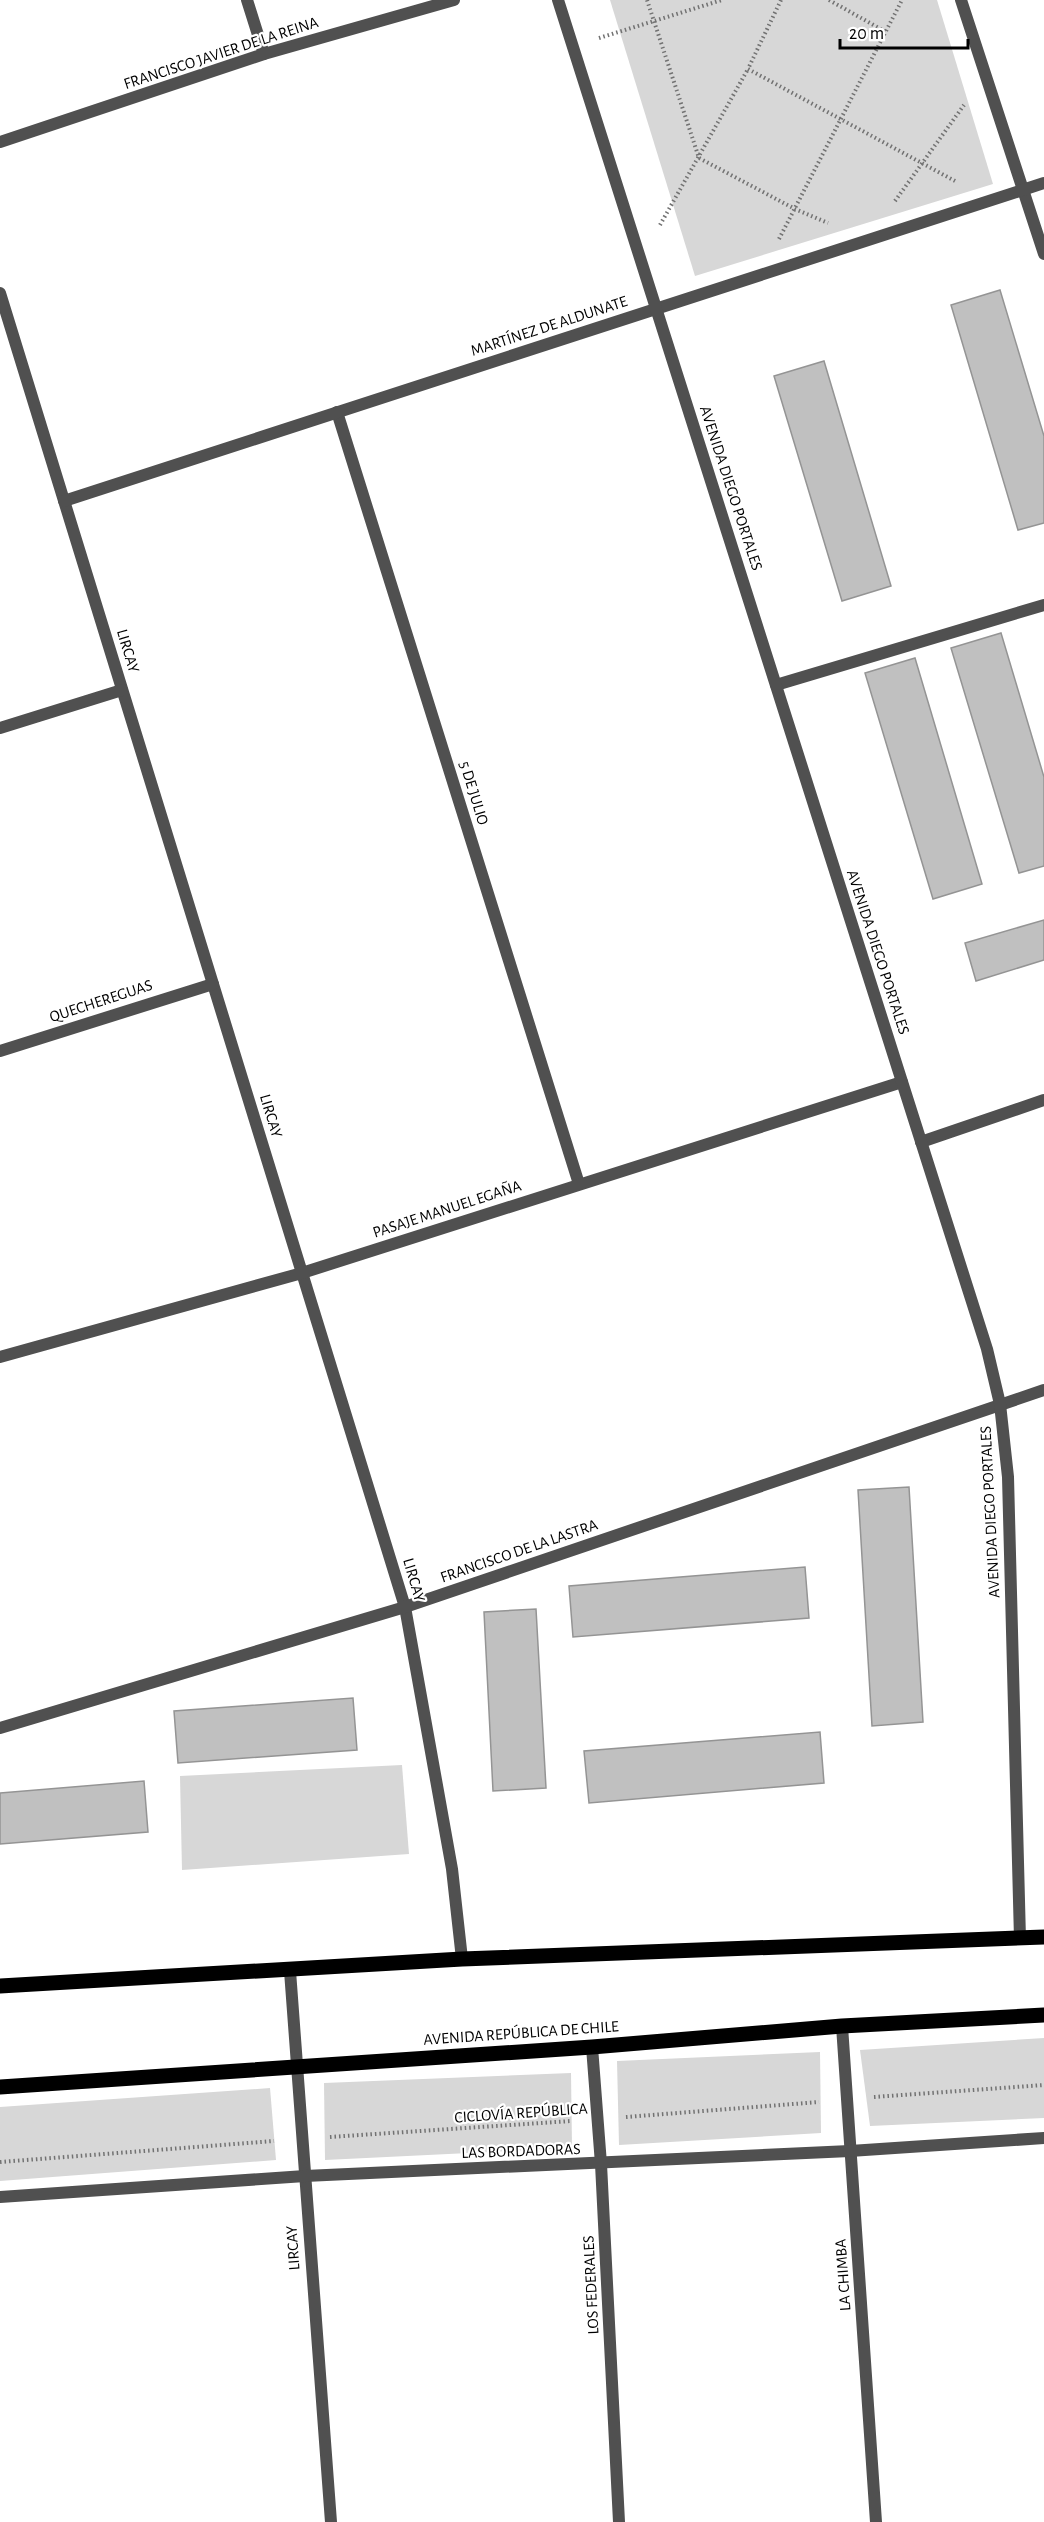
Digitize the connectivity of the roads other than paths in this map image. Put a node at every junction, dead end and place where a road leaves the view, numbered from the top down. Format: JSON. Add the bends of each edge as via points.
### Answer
{"nodes":[{"id":1,"x":247,"y":0,"type":"edge"},
{"id":2,"x":454,"y":0,"type":"edge"},
{"id":3,"x":558,"y":0,"type":"edge"},
{"id":4,"x":961,"y":0,"type":"edge"},
{"id":5,"x":264,"y":54,"type":"junction"},
{"id":6,"x":0,"y":142,"type":"edge"},
{"id":7,"x":1044,"y":183,"type":"edge"},
{"id":8,"x":1024,"y":190,"type":"junction"},
{"id":9,"x":1044,"y":254,"type":"edge"},
{"id":10,"x":0,"y":293,"type":"edge"},
{"id":11,"x":656,"y":309,"type":"junction"},
{"id":12,"x":337,"y":412,"type":"junction"},
{"id":13,"x":64,"y":501,"type":"junction"},
{"id":14,"x":1044,"y":605,"type":"edge"},
{"id":15,"x":776,"y":685,"type":"junction"},
{"id":16,"x":122,"y":690,"type":"junction"},
{"id":17,"x":0,"y":728,"type":"edge"},
{"id":18,"x":213,"y":984,"type":"junction"},
{"id":19,"x":0,"y":1051,"type":"edge"},
{"id":20,"x":902,"y":1082,"type":"junction"},
{"id":21,"x":1044,"y":1100,"type":"edge"},
{"id":22,"x":921,"y":1142,"type":"junction"},
{"id":23,"x":579,"y":1184,"type":"junction"},
{"id":24,"x":302,"y":1273,"type":"junction"},
{"id":25,"x":0,"y":1358,"type":"edge"},
{"id":26,"x":1044,"y":1390,"type":"edge"},
{"id":27,"x":1000,"y":1404,"type":"junction"},
{"id":28,"x":405,"y":1607,"type":"junction"},
{"id":29,"x":0,"y":1728,"type":"edge"},
{"id":30,"x":1044,"y":1937,"type":"edge"},
{"id":31,"x":1020,"y":1939,"type":"junction"},
{"id":32,"x":462,"y":1959,"type":"junction"},
{"id":33,"x":290,"y":1971,"type":"junction"},
{"id":34,"x":0,"y":1986,"type":"edge"},
{"id":35,"x":1044,"y":2015,"type":"edge"},
{"id":36,"x":842,"y":2026,"type":"junction"},
{"id":37,"x":592,"y":2047,"type":"junction"},
{"id":38,"x":297,"y":2066,"type":"junction"},
{"id":39,"x":0,"y":2087,"type":"edge"},
{"id":40,"x":1044,"y":2138,"type":"edge"},
{"id":41,"x":850,"y":2151,"type":"junction"},
{"id":42,"x":601,"y":2164,"type":"junction"},
{"id":43,"x":305,"y":2176,"type":"junction"},
{"id":44,"x":0,"y":2197,"type":"edge"},
{"id":45,"x":331,"y":2522,"type":"edge"},
{"id":46,"x":619,"y":2522,"type":"edge"},
{"id":47,"x":876,"y":2522,"type":"edge"}],
"edges":[{"from":1,"to":5,"type":"street"},
{"from":2,"to":5,"type":"street","name":"FRANCISCO JAVIER DE LA REINA"},
{"from":3,"to":11,"type":"street","name":"AVENIDA DIEGO PORTALES"},
{"from":4,"to":8,"type":"street"},
{"from":5,"to":6,"type":"street","name":"FRANCISCO JAVIER DE LA REINA"},
{"from":7,"to":8,"type":"street","name":"MARTÍNEZ DE ALDUNATE"},
{"from":8,"to":9,"type":"street"},
{"from":8,"to":11,"type":"street","name":"MARTÍNEZ DE ALDUNATE"},
{"from":10,"to":13,"type":"street","name":"LIRCAY"},
{"from":11,"to":12,"type":"street","name":"MARTÍNEZ DE ALDUNATE"},
{"from":11,"to":15,"type":"street","name":"AVENIDA DIEGO PORTALES"},
{"from":12,"to":13,"type":"street","name":"MARTÍNEZ DE ALDUNATE"},
{"from":12,"to":23,"type":"street","name":"5 DE JULIO"},
{"from":13,"to":16,"type":"street","name":"LIRCAY"},
{"from":14,"to":15,"type":"street"},
{"from":15,"to":20,"type":"street","name":"AVENIDA DIEGO PORTALES"},
{"from":16,"to":17,"type":"street"},
{"from":16,"to":18,"type":"street","name":"LIRCAY"},
{"from":18,"to":19,"type":"street","name":"QUECHEREGUAS"},
{"from":18,"to":24,"type":"street","name":"LIRCAY"},
{"from":20,"to":22,"type":"street","name":"AVENIDA DIEGO PORTALES"},
{"from":20,"to":23,"type":"street","name":"PASAJE MANUEL EGAÑA"},
{"from":21,"to":22,"type":"street"},
{"from":22,"to":27,"type":"street","name":"AVENIDA DIEGO PORTALES","via":[[987,1349]]},
{"from":23,"to":24,"type":"street","name":"PASAJE MANUEL EGAÑA"},
{"from":24,"to":25,"type":"street","name":"PASAJE MANUEL EGAÑA"},
{"from":24,"to":28,"type":"street","name":"LIRCAY"},
{"from":26,"to":27,"type":"street","name":"FRANCISCO DE LA LASTRA"},
{"from":27,"to":28,"type":"street","name":"FRANCISCO DE LA LASTRA"},
{"from":27,"to":31,"type":"street","name":"AVENIDA DIEGO PORTALES","via":[[1008,1477]]},
{"from":28,"to":29,"type":"street","name":"FRANCISCO DE LA LASTRA"},
{"from":28,"to":32,"type":"street","name":"LIRCAY","via":[[452,1869]]},
{"from":30,"to":31,"type":"main road"},
{"from":31,"to":32,"type":"main road"},
{"from":32,"to":33,"type":"main road"},
{"from":33,"to":34,"type":"main road"},
{"from":33,"to":38,"type":"street","name":"LIRCAY"},
{"from":35,"to":36,"type":"main road","name":"AVENIDA REPÚBLICA DE CHILE"},
{"from":36,"to":37,"type":"main road","name":"AVENIDA REPÚBLICA DE CHILE"},
{"from":36,"to":41,"type":"street","name":"LA CHIMBA"},
{"from":37,"to":38,"type":"main road","name":"AVENIDA REPÚBLICA DE CHILE"},
{"from":37,"to":42,"type":"street","name":"LOS FEDERALES"},
{"from":38,"to":39,"type":"main road","name":"AVENIDA REPÚBLICA DE CHILE"},
{"from":38,"to":43,"type":"street","name":"LIRCAY"},
{"from":40,"to":41,"type":"street","name":"LAS BORDADORAS"},
{"from":41,"to":42,"type":"street","name":"LAS BORDADORAS"},
{"from":41,"to":47,"type":"street","name":"LA CHIMBA"},
{"from":42,"to":43,"type":"street","name":"LAS BORDADORAS"},
{"from":42,"to":46,"type":"street","name":"LOS FEDERALES"},
{"from":43,"to":44,"type":"street","name":"LAS BORDADORAS"},
{"from":43,"to":45,"type":"street","name":"LIRCAY"}]}
